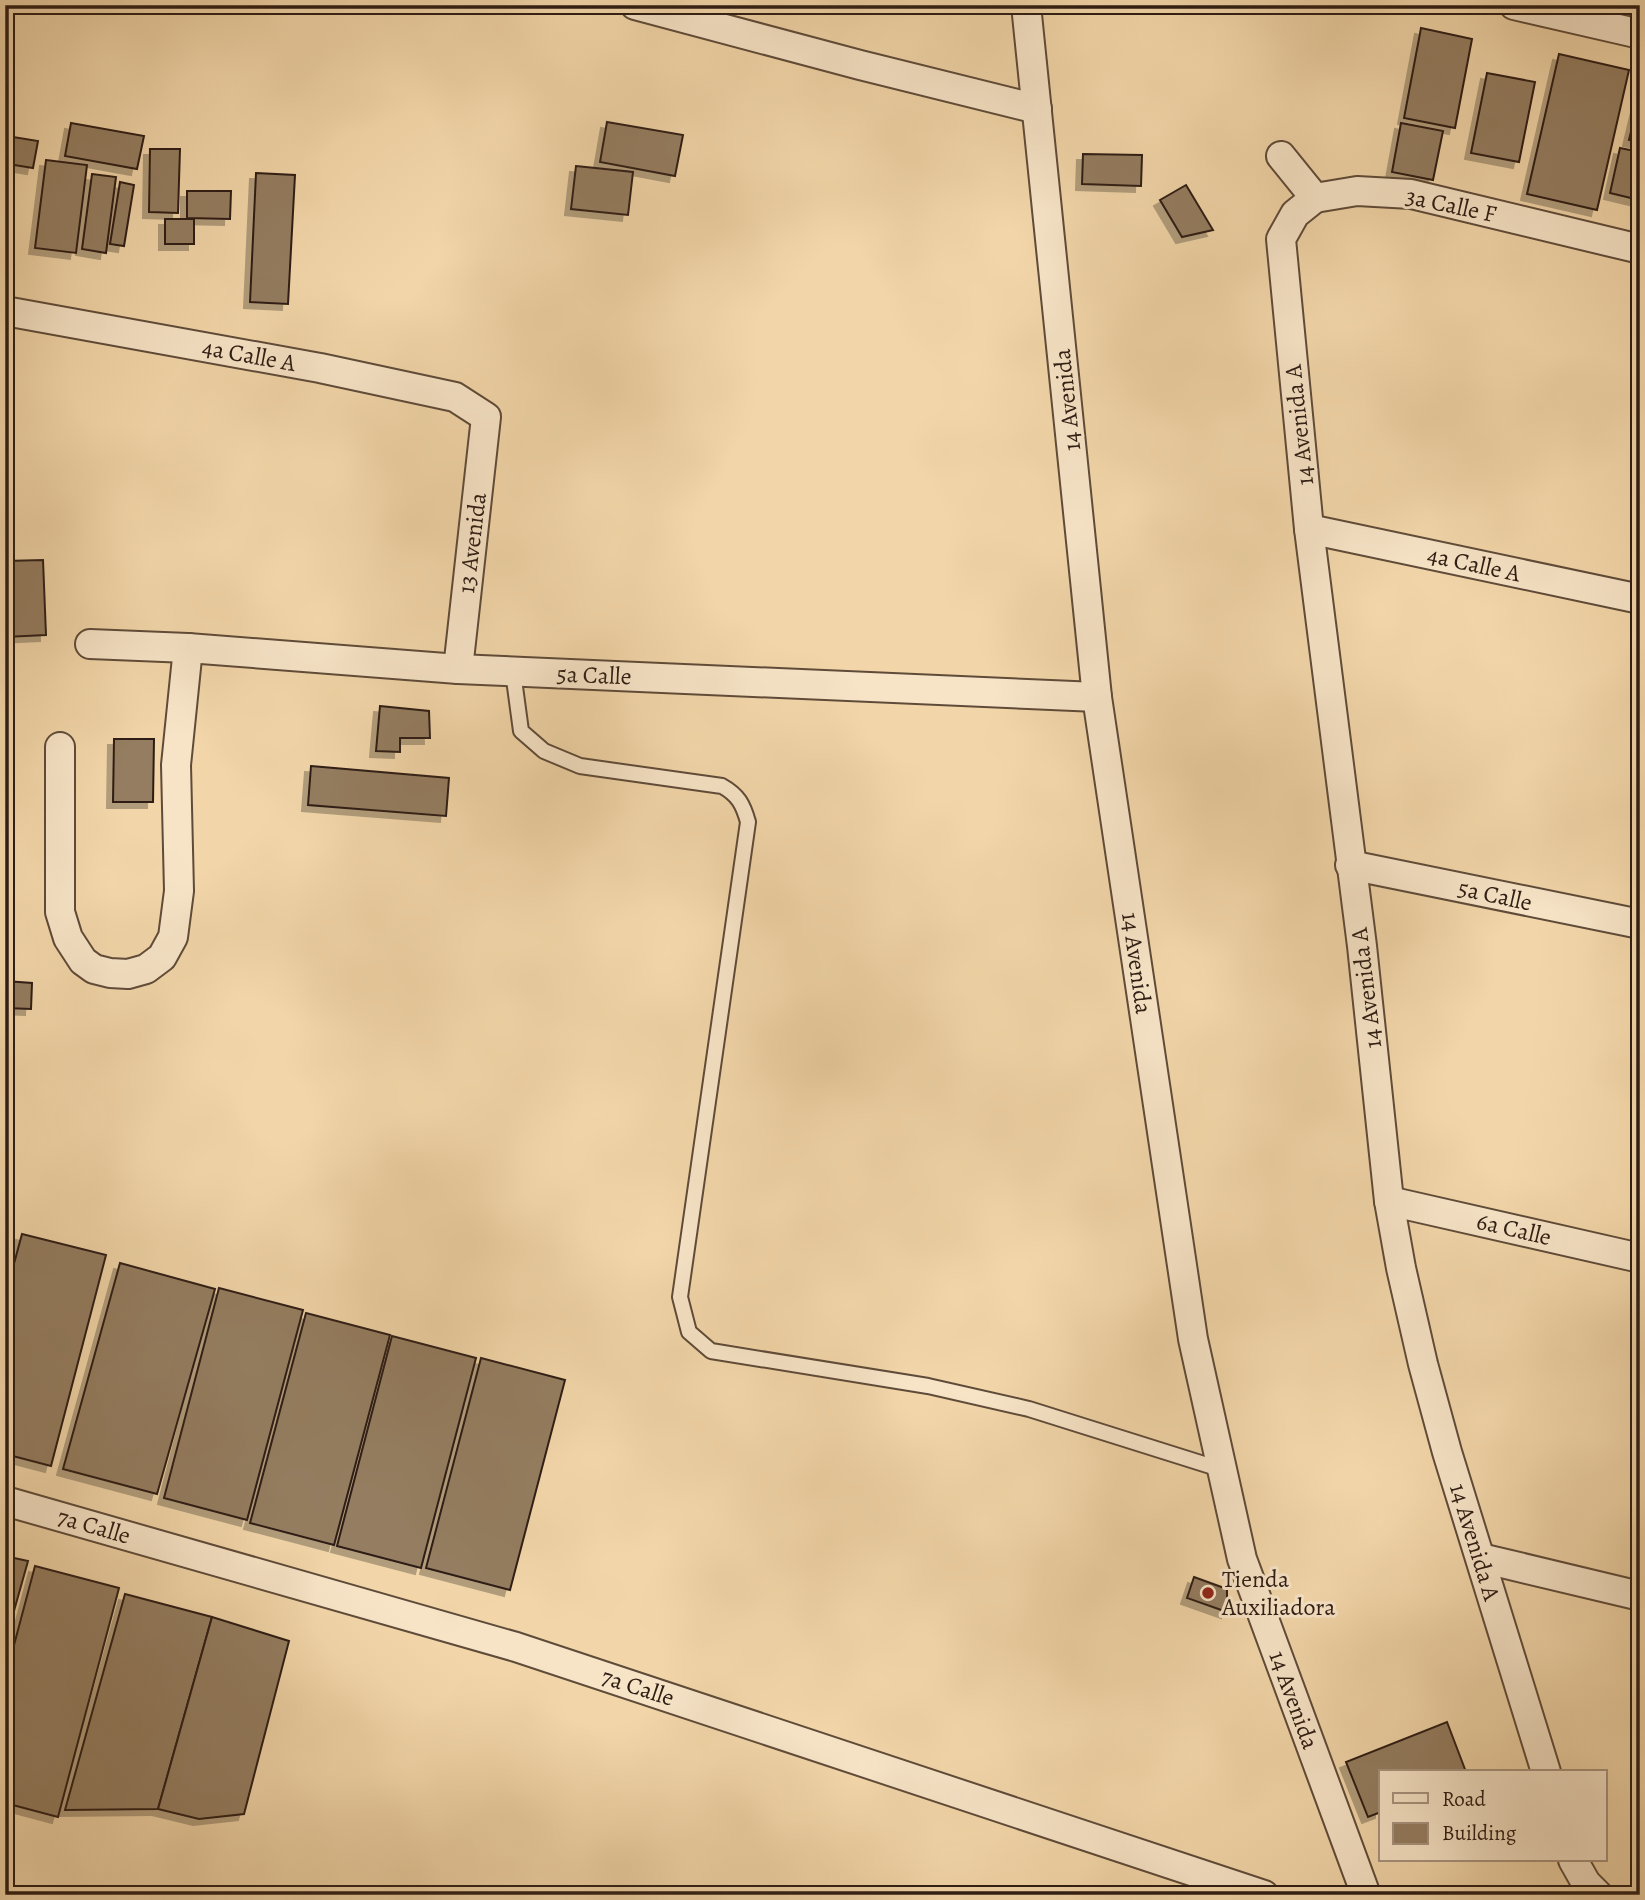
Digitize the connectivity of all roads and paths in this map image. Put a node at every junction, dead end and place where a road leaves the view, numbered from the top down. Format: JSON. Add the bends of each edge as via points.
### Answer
{"nodes":[{"id":1,"x":635,"y":5,"type":"edge"},
{"id":2,"x":1026,"y":5,"type":"edge"},
{"id":3,"x":1514,"y":5,"type":"edge"},
{"id":4,"x":1640,"y":34,"type":"edge"},
{"id":5,"x":1037,"y":108,"type":"junction"},
{"id":6,"x":1281,"y":156,"type":"dead end"},
{"id":7,"x":1315,"y":198,"type":"junction"},
{"id":8,"x":1640,"y":248,"type":"edge"},
{"id":9,"x":5,"y":311,"type":"edge"},
{"id":10,"x":486,"y":417,"type":"joint"},
{"id":11,"x":1309,"y":529,"type":"junction"},
{"id":12,"x":1640,"y":599,"type":"edge"},
{"id":13,"x":90,"y":644,"type":"dead end"},
{"id":14,"x":188,"y":648,"type":"junction"},
{"id":15,"x":458,"y":669,"type":"junction"},
{"id":16,"x":513,"y":672,"type":"junction"},
{"id":17,"x":1097,"y":697,"type":"junction"},
{"id":18,"x":60,"y":747,"type":"dead end"},
{"id":19,"x":1350,"y":865,"type":"junction"},
{"id":20,"x":1640,"y":924,"type":"edge"},
{"id":21,"x":1389,"y":1201,"type":"junction"},
{"id":22,"x":1640,"y":1258,"type":"edge"},
{"id":23,"x":1223,"y":1470,"type":"junction"},
{"id":24,"x":5,"y":1501,"type":"edge"},
{"id":25,"x":1481,"y":1558,"type":"junction"},
{"id":26,"x":1640,"y":1596,"type":"edge"},
{"id":27,"x":1545,"y":1770,"type":"edge"},
{"id":28,"x":1574,"y":1862,"type":"edge"},
{"id":29,"x":1264,"y":1895,"type":"edge"},
{"id":30,"x":1366,"y":1895,"type":"edge"},
{"id":31,"x":1598,"y":1895,"type":"edge"}],
"edges":[{"from":1,"to":5,"type":"street"},
{"from":2,"to":5,"type":"street","name":"14 Avenida"},
{"from":3,"to":4,"type":"street"},
{"from":5,"to":17,"type":"street","name":"14 Avenida"},
{"from":6,"to":7,"type":"street"},
{"from":7,"to":8,"type":"street","name":"3a Calle F","via":[[1357,191],[1411,194]]},
{"from":7,"to":11,"type":"street","name":"14 Avenida A","via":[[1295,214],[1281,239]]},
{"from":9,"to":10,"type":"street","name":"4a Calle A","via":[[455,397]]},
{"from":10,"to":15,"type":"street","name":"13 Avenida"},
{"from":11,"to":12,"type":"street","name":"4a Calle A"},
{"from":11,"to":19,"type":"street","name":"14 Avenida A"},
{"from":13,"to":14,"type":"street","name":"5a Calle"},
{"from":14,"to":15,"type":"street","name":"5a Calle"},
{"from":14,"to":18,"type":"street","via":[[176,765],[180,891],[173,937],[162,957],[146,969],[128,974],[94,969],[68,938],[60,912]]},
{"from":15,"to":16,"type":"street","name":"5a Calle"},
{"from":16,"to":17,"type":"street","name":"5a Calle"},
{"from":16,"to":23,"type":"lane","via":[[521,731],[544,751],[580,766],[722,786],[743,805],[748,822],[680,1297],[689,1332],[711,1351],[928,1386],[1029,1409]]},
{"from":17,"to":23,"type":"street","name":"14 Avenida","via":[[1193,1339]]},
{"from":19,"to":20,"type":"street","name":"5a Calle"},
{"from":19,"to":21,"type":"street","name":"14 Avenida A"},
{"from":21,"to":22,"type":"street","name":"6a Calle"},
{"from":21,"to":25,"type":"street","name":"14 Avenida A","via":[[1423,1364]]},
{"from":23,"to":30,"type":"street","name":"14 Avenida","via":[[1242,1559]]},
{"from":24,"to":29,"type":"street","name":"7a Calle","via":[[516,1647]]},
{"from":25,"to":26,"type":"street"},
{"from":25,"to":27,"type":"street","name":"14 Avenida A"},
{"from":28,"to":31,"type":"street"}]}
